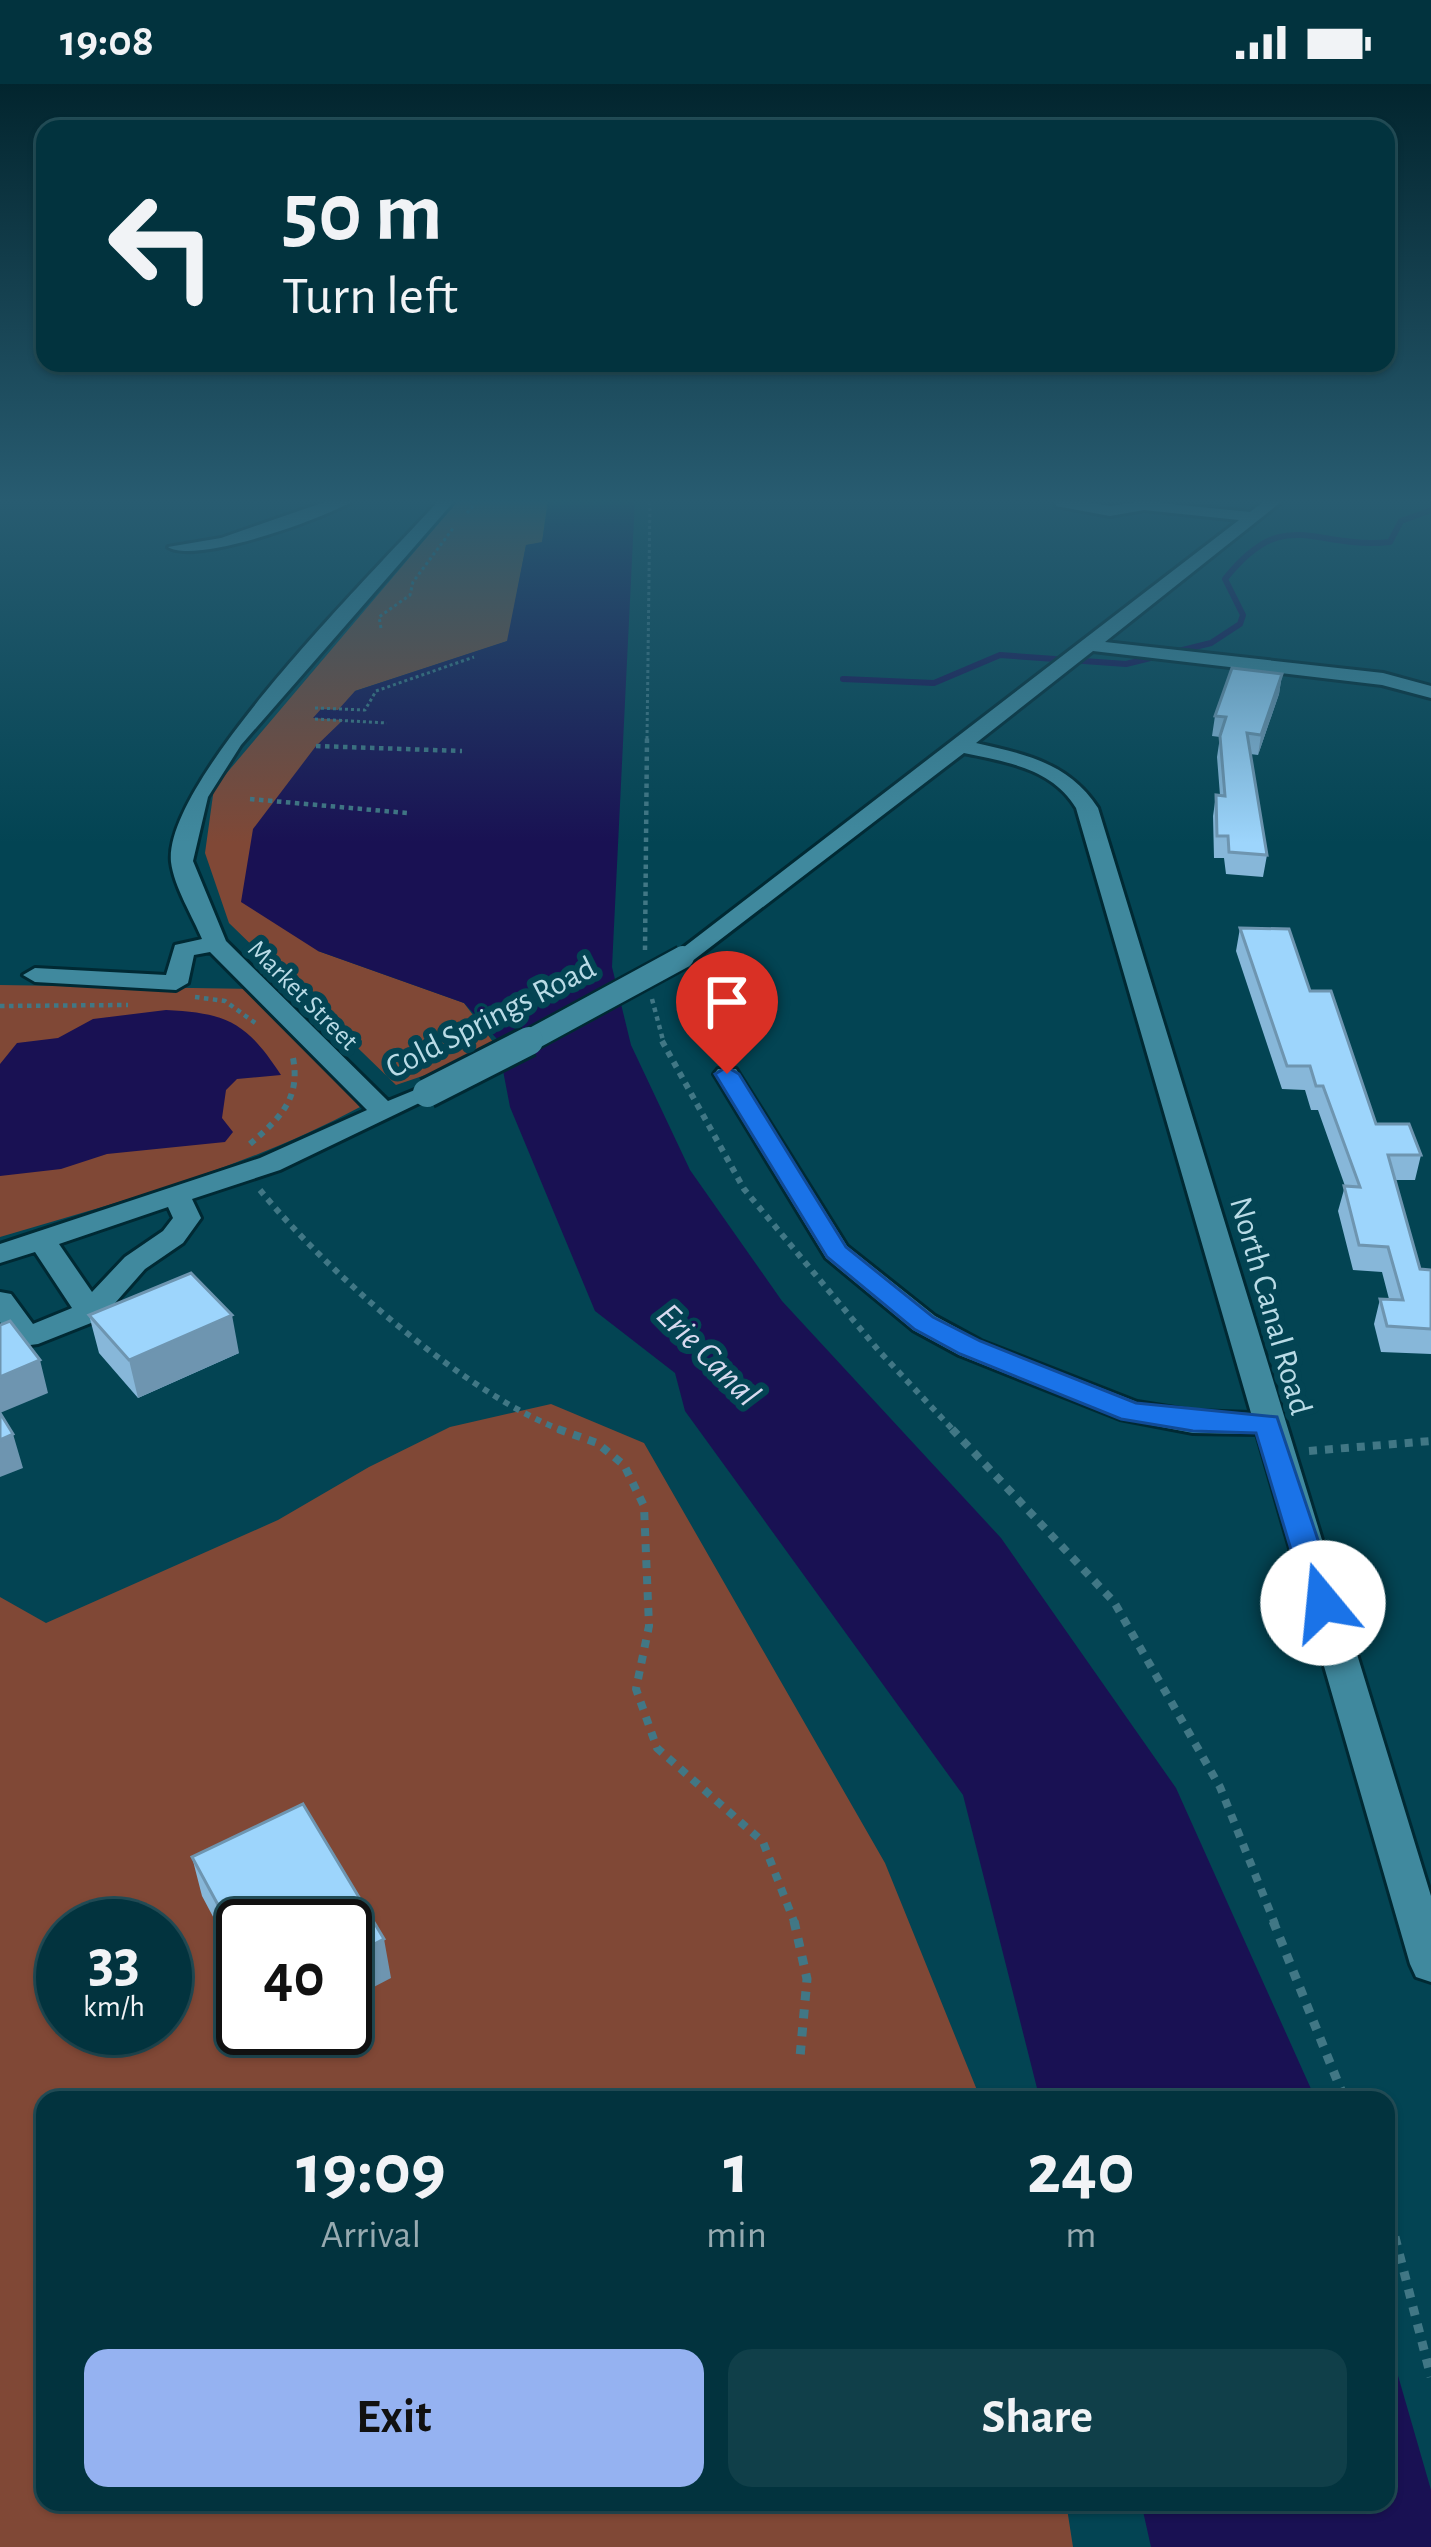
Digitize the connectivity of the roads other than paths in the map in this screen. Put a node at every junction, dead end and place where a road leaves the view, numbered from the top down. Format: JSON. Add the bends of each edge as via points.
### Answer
{"nodes":[{"id":1,"x":347,"y":613,"type":"edge"},
{"id":2,"x":1129,"y":613,"type":"edge"},
{"id":3,"x":1087,"y":645,"type":"junction"},
{"id":4,"x":1431,"y":692,"type":"edge"},
{"id":5,"x":960,"y":746,"type":"junction"},
{"id":6,"x":214,"y":944,"type":"junction"},
{"id":7,"x":35,"y":975,"type":"dead end"},
{"id":8,"x":727,"y":1074,"type":"dead end"},
{"id":9,"x":384,"y":1112,"type":"junction"},
{"id":10,"x":176,"y":1195,"type":"junction"},
{"id":11,"x":42,"y":1240,"type":"junction"},
{"id":12,"x":0,"y":1254,"type":"edge"},
{"id":13,"x":0,"y":1301,"type":"edge"},
{"id":14,"x":90,"y":1312,"type":"junction"},
{"id":15,"x":13,"y":1338,"type":"edge"},
{"id":16,"x":1267,"y":1424,"type":"junction"},
{"id":17,"x":1431,"y":1964,"type":"edge"}],
"edges":[{"from":1,"to":6,"type":"street","name":"Market Street","via":[[233,742],[198,796],[182,861]]},
{"from":2,"to":3,"type":"street","name":"Cold Springs Road"},
{"from":3,"to":4,"type":"street","via":[[1383,679]]},
{"from":3,"to":5,"type":"street","name":"Cold Springs Road"},
{"from":5,"to":9,"type":"street","name":"Cold Springs Road","bridge":true,"via":[[683,957]]},
{"from":5,"to":16,"type":"street","name":"North Canal Road","via":[[1060,777],[1087,808]]},
{"from":6,"to":7,"type":"street","via":[[183,950],[176,982]]},
{"from":6,"to":9,"type":"street","name":"Market Street"},
{"from":8,"to":16,"type":"street","via":[[836,1252],[924,1323],[1131,1412]]},
{"from":9,"to":10,"type":"street","name":"Cold Springs Road","via":[[270,1164]]},
{"from":10,"to":11,"type":"street","name":"Cold Springs Road"},
{"from":10,"to":14,"type":"street","via":[[188,1217]]},
{"from":11,"to":12,"type":"street","name":"Cold Springs Road"},
{"from":11,"to":14,"type":"street"},
{"from":13,"to":15,"type":"street"},
{"from":14,"to":15,"type":"street"},
{"from":16,"to":17,"type":"street","name":"North Canal Road"}]}
